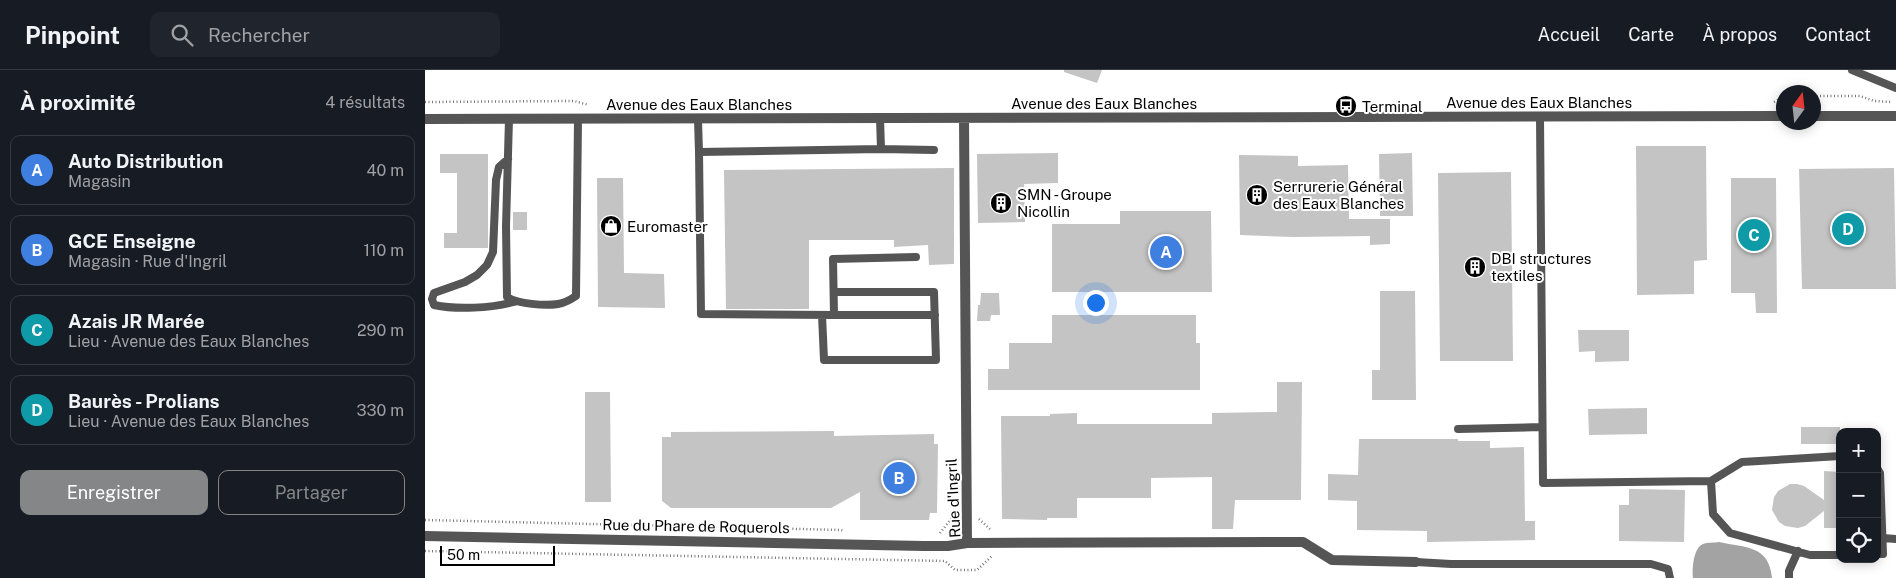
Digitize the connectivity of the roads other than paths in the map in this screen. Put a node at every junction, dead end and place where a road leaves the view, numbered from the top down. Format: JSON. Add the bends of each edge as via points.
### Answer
{"nodes":[{"id":1,"x":1852,"y":70,"type":"edge"},
{"id":2,"x":1896,"y":88,"type":"edge"},
{"id":3,"x":1776,"y":116,"type":"edge"},
{"id":4,"x":1821,"y":116,"type":"edge"},
{"id":5,"x":1896,"y":116,"type":"edge"},
{"id":6,"x":1540,"y":117,"type":"junction"},
{"id":7,"x":880,"y":118,"type":"junction"},
{"id":8,"x":964,"y":118,"type":"junction"},
{"id":9,"x":425,"y":119,"type":"edge"},
{"id":10,"x":509,"y":119,"type":"junction"},
{"id":11,"x":578,"y":119,"type":"junction"},
{"id":12,"x":699,"y":120,"type":"junction"},
{"id":13,"x":881,"y":149,"type":"junction"},
{"id":14,"x":934,"y":150,"type":"dead end"},
{"id":15,"x":699,"y":152,"type":"junction"},
{"id":16,"x":508,"y":159,"type":"junction"},
{"id":17,"x":916,"y":257,"type":"dead end"},
{"id":18,"x":834,"y":292,"type":"junction"},
{"id":19,"x":514,"y":302,"type":"junction"},
{"id":20,"x":822,"y":315,"type":"junction"},
{"id":21,"x":833,"y":315,"type":"junction"},
{"id":22,"x":935,"y":315,"type":"junction"},
{"id":23,"x":1542,"y":427,"type":"junction"},
{"id":24,"x":1458,"y":429,"type":"dead end"},
{"id":25,"x":1836,"y":456,"type":"edge"},
{"id":26,"x":1880,"y":473,"type":"edge"},
{"id":27,"x":1711,"y":481,"type":"junction"},
{"id":28,"x":425,"y":536,"type":"edge"},
{"id":29,"x":1883,"y":538,"type":"junction"},
{"id":30,"x":1896,"y":539,"type":"edge"},
{"id":31,"x":967,"y":543,"type":"junction"},
{"id":32,"x":1798,"y":551,"type":"junction"},
{"id":33,"x":1881,"y":554,"type":"edge"},
{"id":34,"x":1836,"y":555,"type":"edge"},
{"id":35,"x":1416,"y":562,"type":"joint"},
{"id":36,"x":1670,"y":578,"type":"edge"},
{"id":37,"x":1789,"y":578,"type":"edge"}],
"edges":[{"from":1,"to":2,"type":"lane"},
{"from":3,"to":6,"type":"street","name":"Avenue des Eaux Blanches"},
{"from":4,"to":5,"type":"street"},
{"from":6,"to":8,"type":"street","name":"Avenue des Eaux Blanches"},
{"from":6,"to":23,"type":"lane"},
{"from":7,"to":8,"type":"street","name":"Avenue des Eaux Blanches"},
{"from":7,"to":12,"type":"street","name":"Avenue des Eaux Blanches"},
{"from":7,"to":13,"type":"lane"},
{"from":8,"to":31,"type":"street","name":"Rue d'Ingril"},
{"from":9,"to":10,"type":"street","name":"Avenue des Eaux Blanches"},
{"from":10,"to":11,"type":"street","name":"Avenue des Eaux Blanches"},
{"from":10,"to":16,"type":"lane"},
{"from":11,"to":12,"type":"street","name":"Avenue des Eaux Blanches"},
{"from":11,"to":19,"type":"lane","via":[[576,296],[557,305]]},
{"from":12,"to":15,"type":"lane"},
{"from":13,"to":14,"type":"lane"},
{"from":13,"to":15,"type":"lane"},
{"from":15,"to":20,"type":"lane","via":[[701,314]]},
{"from":16,"to":19,"type":"lane","via":[[507,297]]},
{"from":16,"to":19,"type":"lane","via":[[499,168],[496,180],[493,252],[487,265],[477,275],[434,293],[431,298],[435,305],[444,307],[498,306]]},
{"from":17,"to":18,"type":"lane","via":[[833,259]]},
{"from":18,"to":21,"type":"lane"},
{"from":18,"to":22,"type":"lane","via":[[934,292]]},
{"from":20,"to":21,"type":"lane"},
{"from":20,"to":22,"type":"lane","via":[[824,360],[936,360]]},
{"from":21,"to":22,"type":"lane"},
{"from":23,"to":24,"type":"lane"},
{"from":23,"to":27,"type":"lane","via":[[1543,483]]},
{"from":25,"to":27,"type":"lane","via":[[1742,462]]},
{"from":26,"to":29,"type":"lane"},
{"from":27,"to":32,"type":"lane","via":[[1713,514],[1730,533]]},
{"from":28,"to":31,"type":"street","name":"Rue du Phare de Roquerols","via":[[923,546]]},
{"from":29,"to":30,"type":"lane"},
{"from":29,"to":33,"type":"lane"},
{"from":31,"to":35,"type":"street","name":"Rue d'Ingril","via":[[1303,542],[1332,560]]},
{"from":32,"to":34,"type":"lane","via":[[1810,555]]},
{"from":32,"to":37,"type":"lane"},
{"from":35,"to":36,"type":"lane","via":[[1651,564],[1668,569]]}]}
